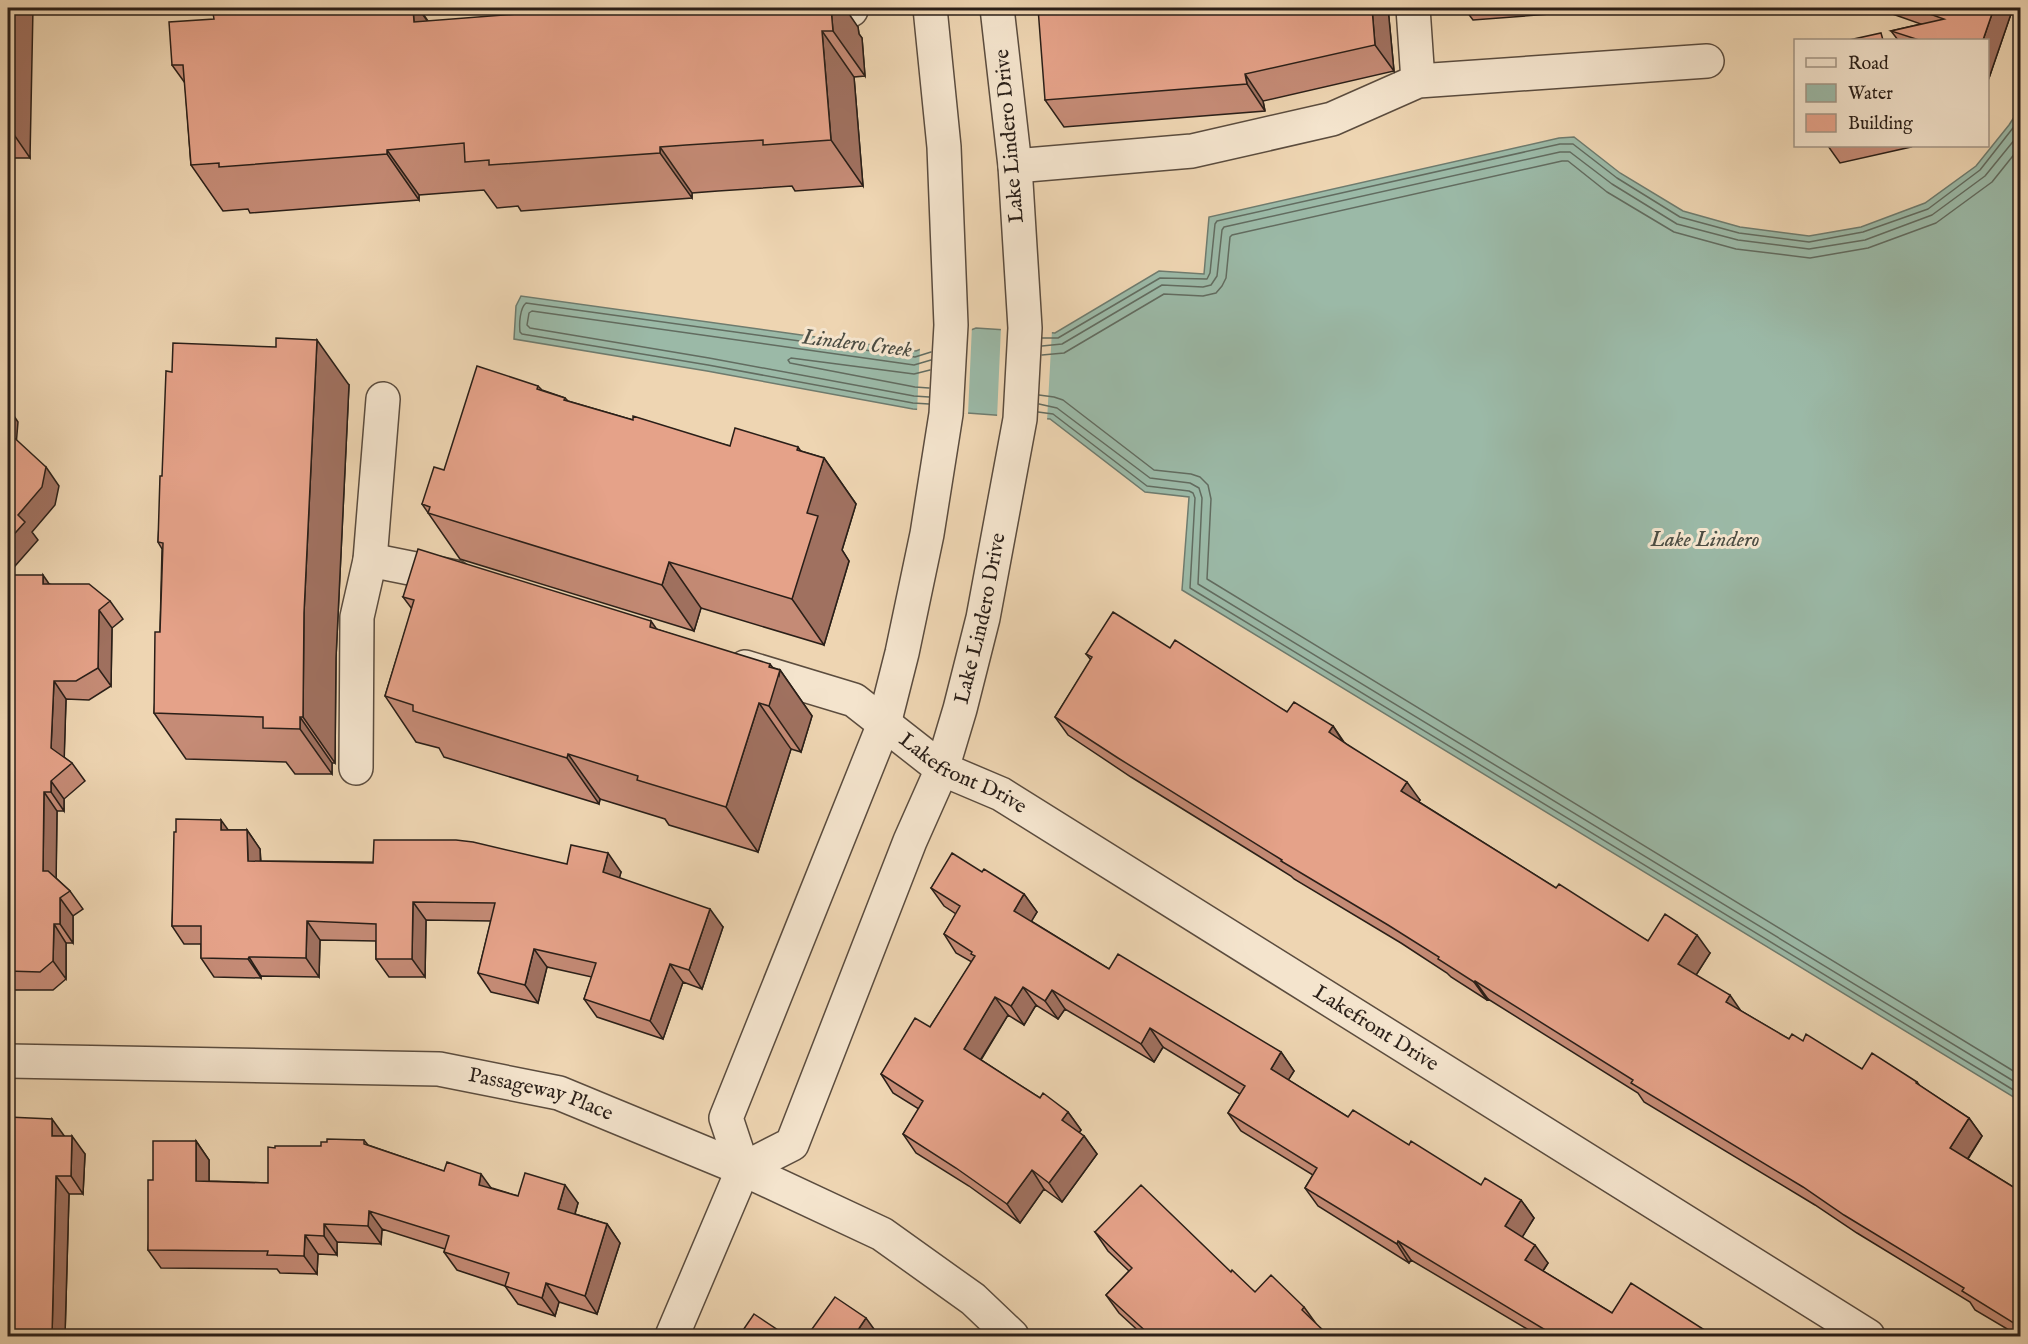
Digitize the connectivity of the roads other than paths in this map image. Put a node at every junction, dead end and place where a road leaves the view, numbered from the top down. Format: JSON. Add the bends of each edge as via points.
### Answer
{"nodes":[{"id":1,"x":930,"y":8,"type":"edge"},
{"id":2,"x":997,"y":8,"type":"edge"},
{"id":3,"x":1413,"y":8,"type":"edge"},
{"id":4,"x":851,"y":10,"type":"dead end"},
{"id":5,"x":768,"y":15,"type":"edge"},
{"id":6,"x":1707,"y":61,"type":"dead end"},
{"id":7,"x":1418,"y":81,"type":"junction"},
{"id":8,"x":1015,"y":166,"type":"junction"},
{"id":9,"x":383,"y":399,"type":"dead end"},
{"id":10,"x":370,"y":560,"type":"junction"},
{"id":11,"x":478,"y":584,"type":"edge"},
{"id":12,"x":717,"y":658,"type":"edge"},
{"id":13,"x":884,"y":724,"type":"junction"},
{"id":14,"x":357,"y":768,"type":"dead end"},
{"id":15,"x":942,"y":769,"type":"junction"},
{"id":16,"x":8,"y":1061,"type":"edge"},
{"id":17,"x":743,"y":1169,"type":"junction"},
{"id":18,"x":672,"y":1336,"type":"edge"},
{"id":19,"x":1012,"y":1336,"type":"edge"},
{"id":20,"x":1868,"y":1336,"type":"edge"}],
"edges":[{"from":1,"to":13,"type":"street","via":[[949,230],[951,325],[946,414],[927,534]]},
{"from":2,"to":8,"type":"street","name":"Lake Lindero Drive"},
{"from":3,"to":7,"type":"street"},
{"from":4,"to":5,"type":"street"},
{"from":6,"to":7,"type":"street"},
{"from":7,"to":8,"type":"street","via":[[1332,119],[1192,151]]},
{"from":8,"to":15,"type":"street","name":"Lake Lindero Drive","via":[[1025,328],[1020,419],[982,618]]},
{"from":9,"to":10,"type":"street"},
{"from":10,"to":11,"type":"street"},
{"from":10,"to":14,"type":"street","via":[[357,617]]},
{"from":12,"to":13,"type":"street","name":"Lakefront Drive","via":[[854,700]]},
{"from":13,"to":15,"type":"street","name":"Lakefront Drive"},
{"from":13,"to":17,"type":"street","via":[[726,1118]]},
{"from":15,"to":17,"type":"street","name":"Lake Lindero Drive","via":[[792,1144]]},
{"from":15,"to":20,"type":"street","name":"Lakefront Drive","via":[[1001,794]]},
{"from":16,"to":17,"type":"street","name":"Passageway Place","via":[[439,1069],[559,1093]]},
{"from":17,"to":18,"type":"street"},
{"from":17,"to":19,"type":"street","name":"Passageway Place","via":[[882,1234],[974,1299]]}]}
